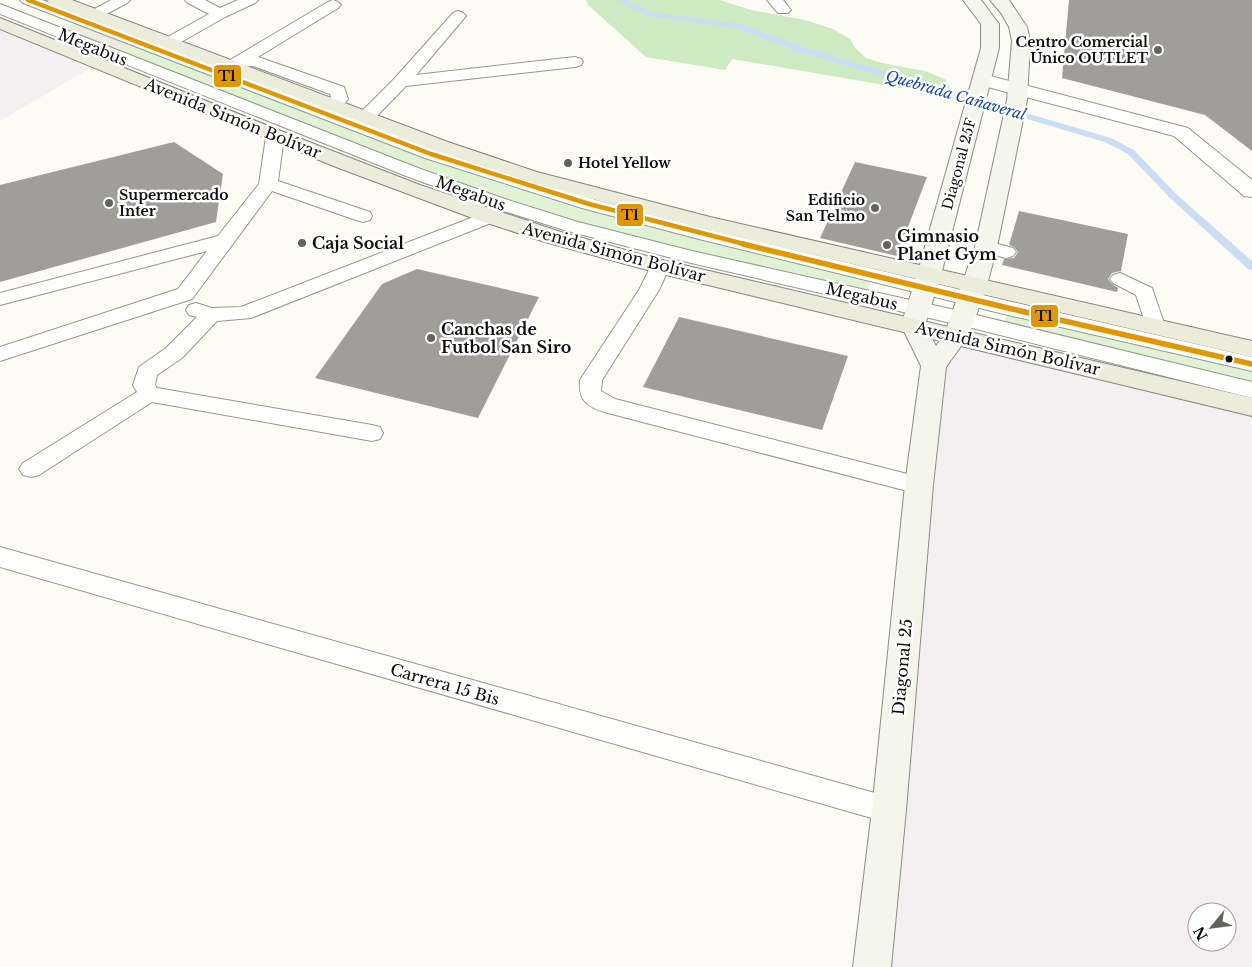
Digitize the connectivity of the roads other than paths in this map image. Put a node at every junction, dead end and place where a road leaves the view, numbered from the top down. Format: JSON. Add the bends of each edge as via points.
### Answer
{"nodes":[{"id":1,"x":28,"y":0,"type":"edge"},
{"id":2,"x":56,"y":0,"type":"edge"},
{"id":3,"x":122,"y":0,"type":"edge"},
{"id":4,"x":193,"y":0,"type":"edge"},
{"id":5,"x":250,"y":0,"type":"edge"},
{"id":6,"x":972,"y":0,"type":"edge"},
{"id":7,"x":999,"y":0,"type":"edge"},
{"id":8,"x":333,"y":5,"type":"dead end"},
{"id":9,"x":0,"y":9,"type":"edge"},
{"id":10,"x":220,"y":14,"type":"junction"},
{"id":11,"x":94,"y":15,"type":"junction"},
{"id":12,"x":458,"y":16,"type":"dead end"},
{"id":13,"x":0,"y":23,"type":"edge"},
{"id":14,"x":170,"y":42,"type":"junction"},
{"id":15,"x":575,"y":62,"type":"dead end"},
{"id":16,"x":237,"y":63,"type":"junction"},
{"id":17,"x":402,"y":82,"type":"junction"},
{"id":18,"x":981,"y":86,"type":"junction"},
{"id":19,"x":1018,"y":94,"type":"junction"},
{"id":20,"x":366,"y":118,"type":"junction"},
{"id":21,"x":275,"y":137,"type":"junction"},
{"id":22,"x":268,"y":184,"type":"junction"},
{"id":23,"x":1252,"y":191,"type":"edge"},
{"id":24,"x":363,"y":216,"type":"dead end"},
{"id":25,"x":489,"y":217,"type":"junction"},
{"id":26,"x":227,"y":240,"type":"junction"},
{"id":27,"x":660,"y":266,"type":"junction"},
{"id":28,"x":1120,"y":279,"type":"dead end"},
{"id":29,"x":185,"y":294,"type":"junction"},
{"id":30,"x":0,"y":299,"type":"edge"},
{"id":31,"x":922,"y":299,"type":"junction"},
{"id":32,"x":967,"y":309,"type":"junction"},
{"id":33,"x":211,"y":315,"type":"junction"},
{"id":34,"x":1156,"y":326,"type":"junction"},
{"id":35,"x":1252,"y":349,"type":"edge"},
{"id":36,"x":0,"y":354,"type":"edge"},
{"id":37,"x":1252,"y":364,"type":"edge"},
{"id":38,"x":934,"y":366,"type":"junction"},
{"id":39,"x":1252,"y":390,"type":"edge"},
{"id":40,"x":149,"y":394,"type":"junction"},
{"id":41,"x":1252,"y":407,"type":"edge"},
{"id":42,"x":372,"y":433,"type":"dead end"},
{"id":43,"x":31,"y":469,"type":"dead end"},
{"id":44,"x":919,"y":485,"type":"junction"},
{"id":45,"x":0,"y":557,"type":"edge"},
{"id":46,"x":889,"y":810,"type":"junction"},
{"id":47,"x":872,"y":967,"type":"edge"}],
"edges":[{"from":1,"to":31,"type":"lane","name":"Megabus","via":[[431,154],[617,212]]},
{"from":2,"to":11,"type":"main road","name":"Avenida Simón Bolívar"},
{"from":3,"to":11,"type":"lane"},
{"from":4,"to":10,"type":"lane"},
{"from":5,"to":10,"type":"lane"},
{"from":6,"to":18,"type":"street","name":"Diagonal 25F","via":[[990,24],[990,48]]},
{"from":7,"to":19,"type":"street","via":[[1010,11],[1018,27],[1021,53]]},
{"from":8,"to":16,"type":"lane"},
{"from":9,"to":31,"type":"lane","name":"Megabus","via":[[412,172],[571,226],[691,257]]},
{"from":10,"to":14,"type":"lane"},
{"from":11,"to":14,"type":"main road","name":"Avenida Simón Bolívar"},
{"from":12,"to":17,"type":"lane"},
{"from":13,"to":21,"type":"main road","name":"Avenida Simón Bolívar"},
{"from":14,"to":16,"type":"main road","name":"Avenida Simón Bolívar"},
{"from":15,"to":17,"type":"lane"},
{"from":16,"to":20,"type":"main road","name":"Avenida Simón Bolívar"},
{"from":17,"to":20,"type":"lane"},
{"from":18,"to":19,"type":"street"},
{"from":18,"to":31,"type":"street","name":"Diagonal 25F"},
{"from":19,"to":23,"type":"street","via":[[1181,132]]},
{"from":19,"to":32,"type":"street","via":[[996,250]]},
{"from":20,"to":31,"type":"main road","name":"Avenida Simón Bolívar","via":[[530,176]]},
{"from":21,"to":22,"type":"lane"},
{"from":21,"to":25,"type":"main road","name":"Avenida Simón Bolívar"},
{"from":22,"to":24,"type":"lane"},
{"from":22,"to":26,"type":"lane"},
{"from":25,"to":27,"type":"main road","name":"Avenida Simón Bolívar"},
{"from":25,"to":33,"type":"lane","via":[[244,313]]},
{"from":26,"to":29,"type":"lane"},
{"from":26,"to":30,"type":"lane"},
{"from":27,"to":31,"type":"main road","name":"Avenida Simón Bolívar"},
{"from":27,"to":44,"type":"lane","via":[[649,290],[591,380],[590,394],[608,405]]},
{"from":28,"to":34,"type":"lane","via":[[1145,292]]},
{"from":29,"to":33,"type":"lane","via":[[194,309]]},
{"from":29,"to":36,"type":"lane"},
{"from":31,"to":32,"type":"main road","name":"Avenida Simón Bolívar"},
{"from":31,"to":32,"type":"main road","name":"Avenida Simón Bolívar"},
{"from":31,"to":38,"type":"street"},
{"from":32,"to":34,"type":"main road","name":"Avenida Simón Bolívar"},
{"from":32,"to":37,"type":"lane"},
{"from":32,"to":38,"type":"street","name":"Diagonal 25"},
{"from":32,"to":39,"type":"lane"},
{"from":32,"to":41,"type":"main road","name":"Avenida Simón Bolívar"},
{"from":33,"to":40,"type":"lane","via":[[174,353],[147,372],[144,385]]},
{"from":34,"to":35,"type":"main road","name":"Avenida Simón Bolívar"},
{"from":38,"to":44,"type":"street","name":"Diagonal 25"},
{"from":40,"to":42,"type":"lane"},
{"from":40,"to":43,"type":"lane"},
{"from":44,"to":46,"type":"street","name":"Diagonal 25"},
{"from":45,"to":46,"type":"lane","name":"Carrera 15 Bis"},
{"from":46,"to":47,"type":"street","name":"Diagonal 25"}]}
